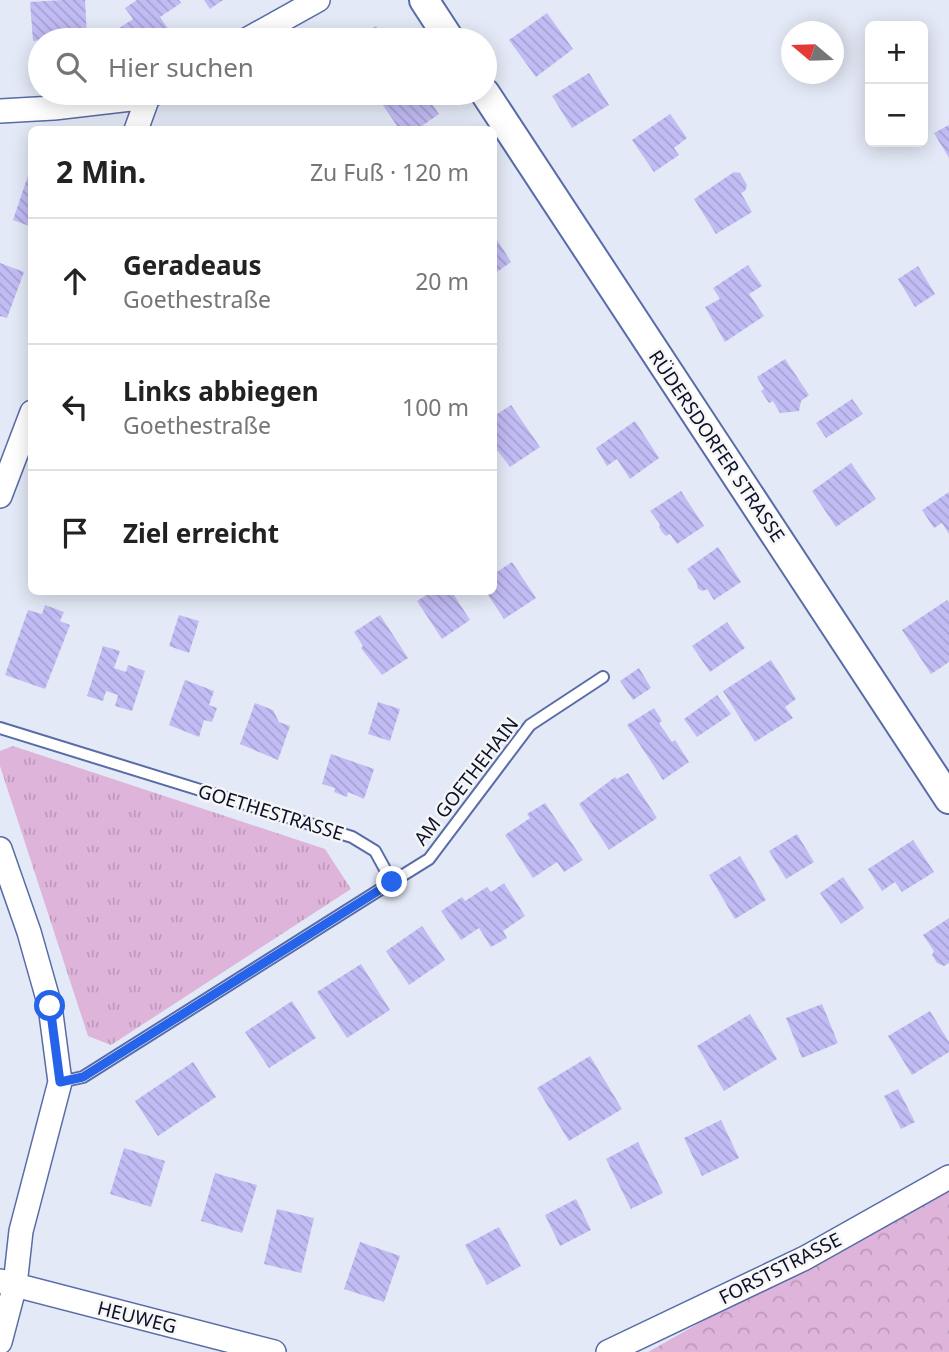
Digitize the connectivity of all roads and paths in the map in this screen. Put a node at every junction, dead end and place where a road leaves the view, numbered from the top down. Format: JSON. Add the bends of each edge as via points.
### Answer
{"nodes":[{"id":1,"x":318,"y":0,"type":"edge"},
{"id":2,"x":424,"y":0,"type":"edge"},
{"id":3,"x":268,"y":28,"type":"edge"},
{"id":4,"x":442,"y":28,"type":"edge"},
{"id":5,"x":77,"y":105,"type":"edge"},
{"id":6,"x":147,"y":105,"type":"edge"},
{"id":7,"x":493,"y":105,"type":"edge"},
{"id":8,"x":0,"y":111,"type":"edge"},
{"id":9,"x":138,"y":126,"type":"edge"},
{"id":10,"x":28,"y":422,"type":"edge"},
{"id":11,"x":0,"y":496,"type":"edge"},
{"id":12,"x":603,"y":677,"type":"dead end"},
{"id":13,"x":0,"y":727,"type":"edge"},
{"id":14,"x":949,"y":799,"type":"edge"},
{"id":15,"x":0,"y":849,"type":"edge"},
{"id":16,"x":392,"y":882,"type":"junction"},
{"id":17,"x":60,"y":1082,"type":"junction"},
{"id":18,"x":949,"y":1177,"type":"edge"},
{"id":19,"x":7,"y":1283,"type":"edge"},
{"id":20,"x":0,"y":1342,"type":"edge"},
{"id":21,"x":274,"y":1352,"type":"edge"},
{"id":22,"x":608,"y":1352,"type":"edge"}],
"edges":[{"from":1,"to":3,"type":"street"},
{"from":2,"to":4,"type":"street"},
{"from":5,"to":8,"type":"street"},
{"from":6,"to":9,"type":"street"},
{"from":7,"to":14,"type":"street","name":"RÜDERSDORFER STRASSE"},
{"from":10,"to":11,"type":"street"},
{"from":12,"to":16,"type":"lane","name":"AM GOETHEHAIN","via":[[530,724],[429,859]]},
{"from":13,"to":16,"type":"lane","name":"GOETHESTRASSE","via":[[352,837],[375,851]]},
{"from":15,"to":17,"type":"street","via":[[50,1006]]},
{"from":16,"to":17,"type":"lane","via":[[83,1077]]},
{"from":17,"to":19,"type":"street"},
{"from":18,"to":22,"type":"street","name":"FORSTSTRASSE","via":[[805,1258]]},
{"from":19,"to":20,"type":"street"},
{"from":19,"to":21,"type":"street","name":"HEUWEG"}]}
